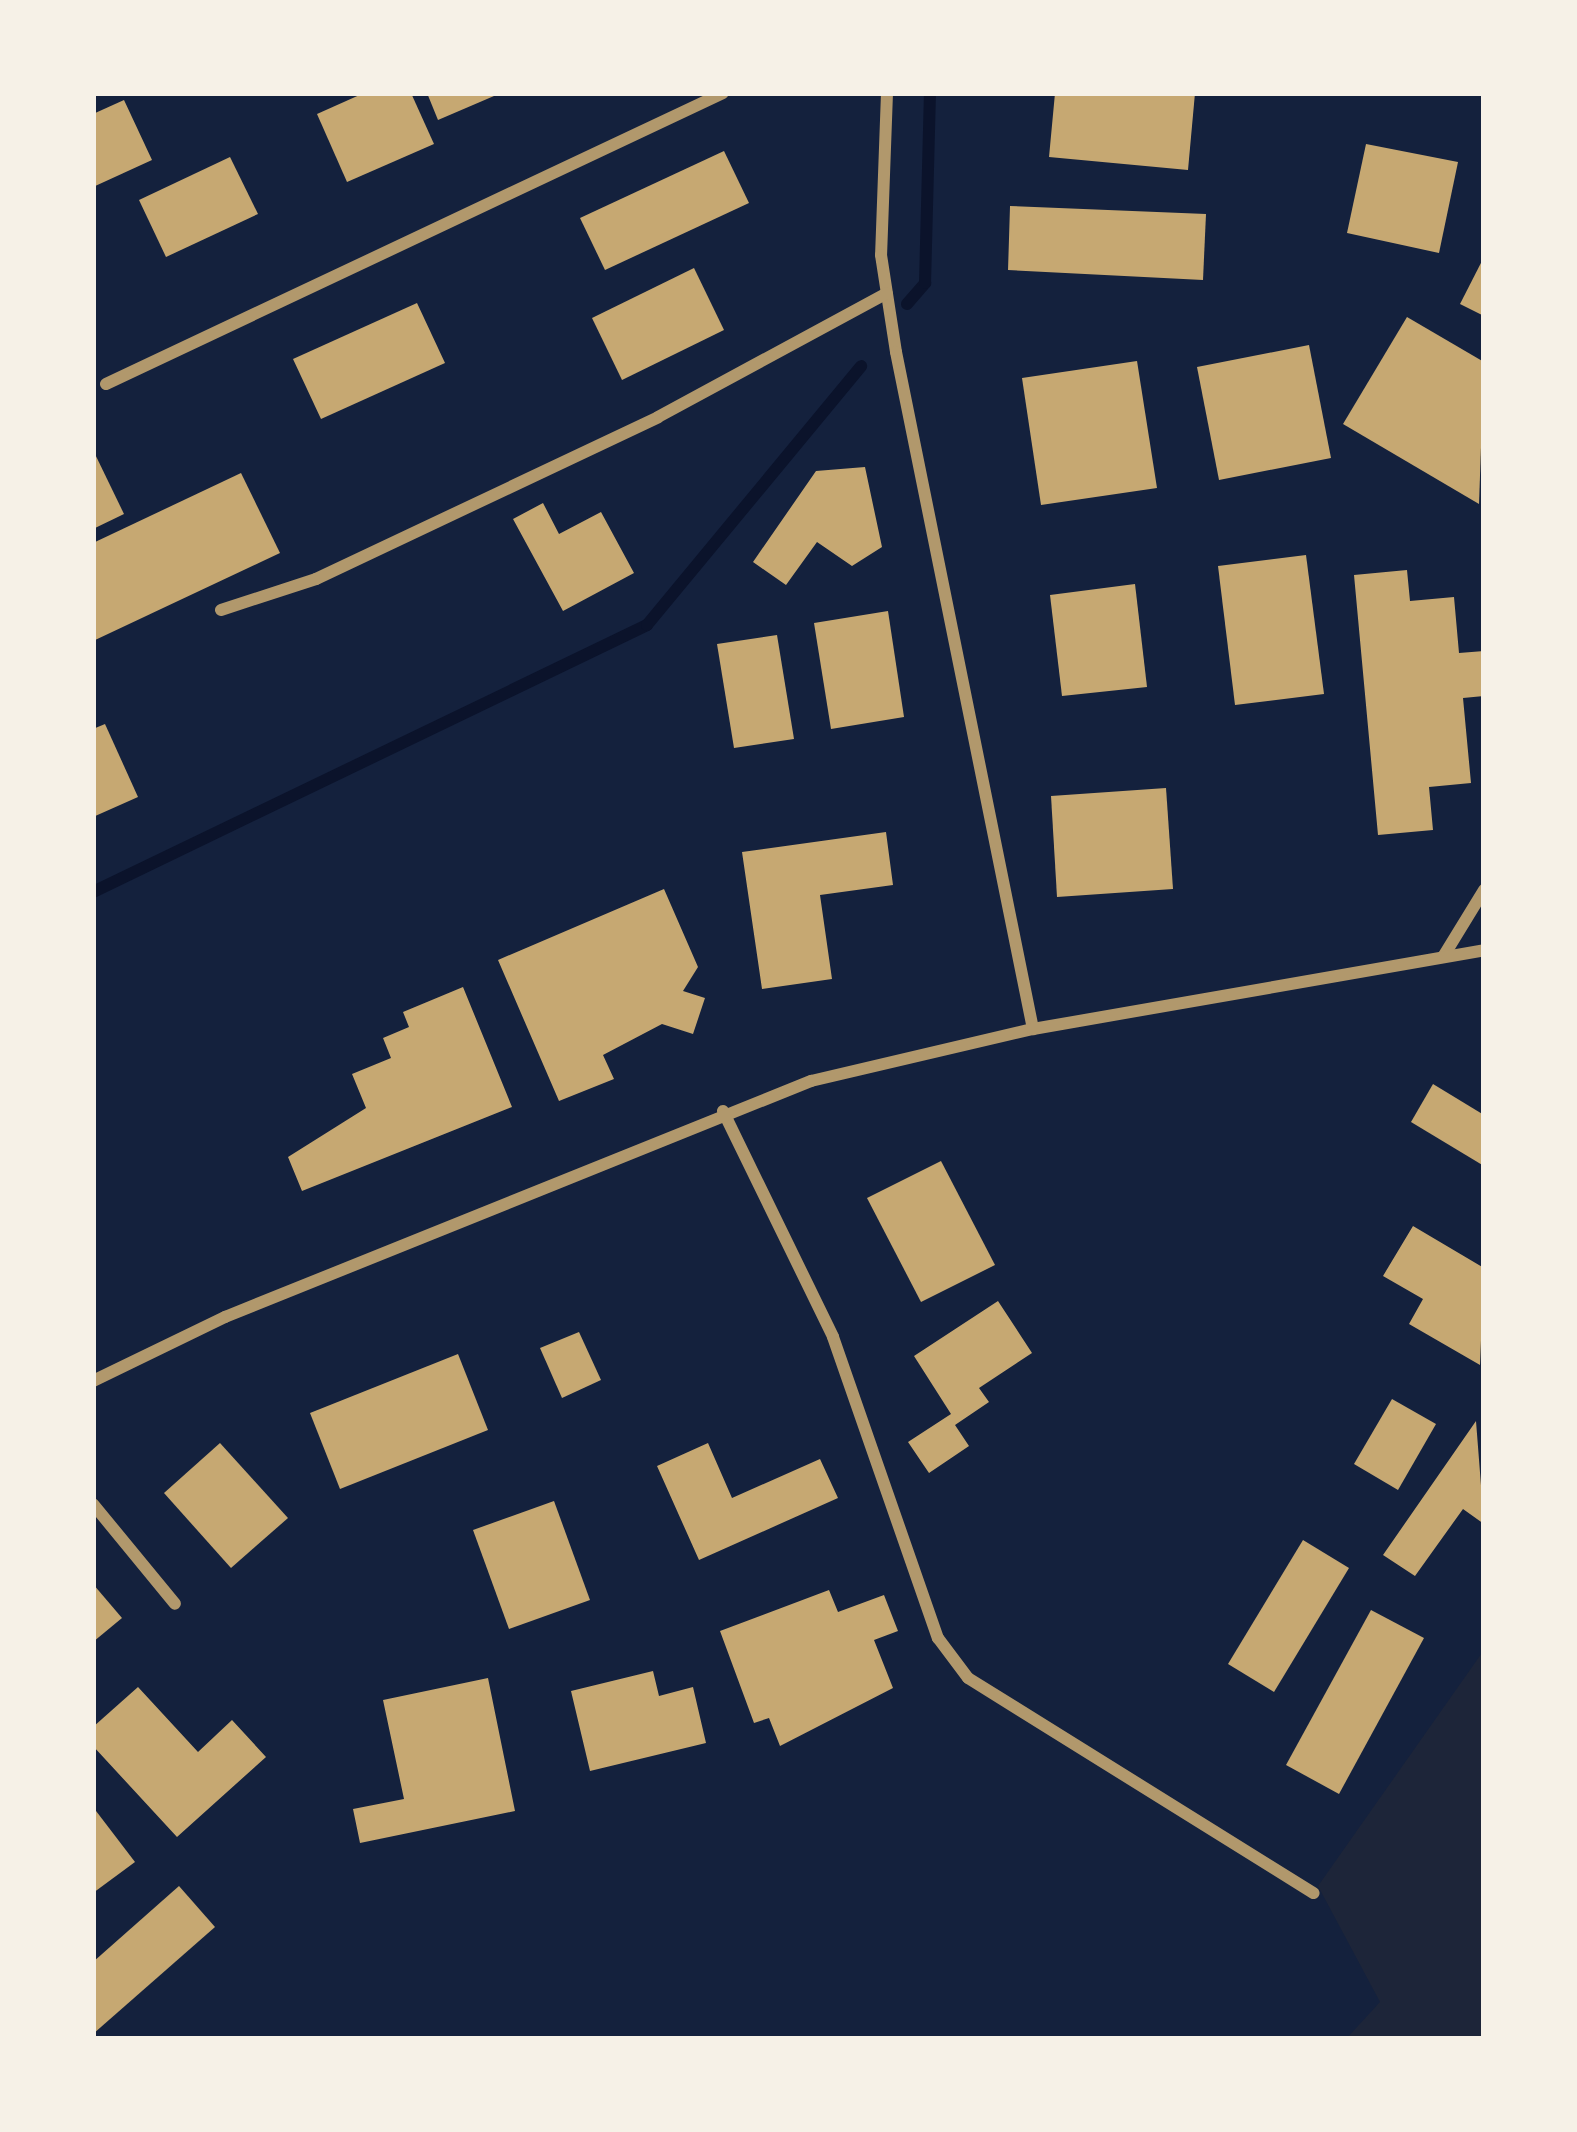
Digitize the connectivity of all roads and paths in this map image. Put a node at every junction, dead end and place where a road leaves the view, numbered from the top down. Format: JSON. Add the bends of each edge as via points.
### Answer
{"nodes":[{"id":1,"x":723,"y":93,"type":"edge"},
{"id":2,"x":887,"y":93,"type":"edge"},
{"id":3,"x":887,"y":292,"type":"junction"},
{"id":4,"x":106,"y":384,"type":"dead end"},
{"id":5,"x":221,"y":610,"type":"dead end"},
{"id":6,"x":1484,"y":890,"type":"edge"},
{"id":7,"x":1484,"y":950,"type":"edge"},
{"id":8,"x":1443,"y":957,"type":"junction"},
{"id":9,"x":1033,"y":1029,"type":"junction"},
{"id":10,"x":723,"y":1111,"type":"junction"},
{"id":11,"x":93,"y":1381,"type":"edge"},
{"id":12,"x":93,"y":1504,"type":"edge"},
{"id":13,"x":175,"y":1604,"type":"dead end"},
{"id":14,"x":1313,"y":1893,"type":"dead end"}],
"edges":[{"from":1,"to":4,"type":"street"},
{"from":2,"to":3,"type":"street"},
{"from":3,"to":5,"type":"street","via":[[658,417],[316,579]]},
{"from":3,"to":9,"type":"street"},
{"from":6,"to":8,"type":"street"},
{"from":7,"to":8,"type":"street"},
{"from":8,"to":9,"type":"street"},
{"from":9,"to":10,"type":"street"},
{"from":10,"to":11,"type":"street"},
{"from":10,"to":14,"type":"street","via":[[833,1337],[938,1638],[968,1678]]},
{"from":12,"to":13,"type":"street"}]}
